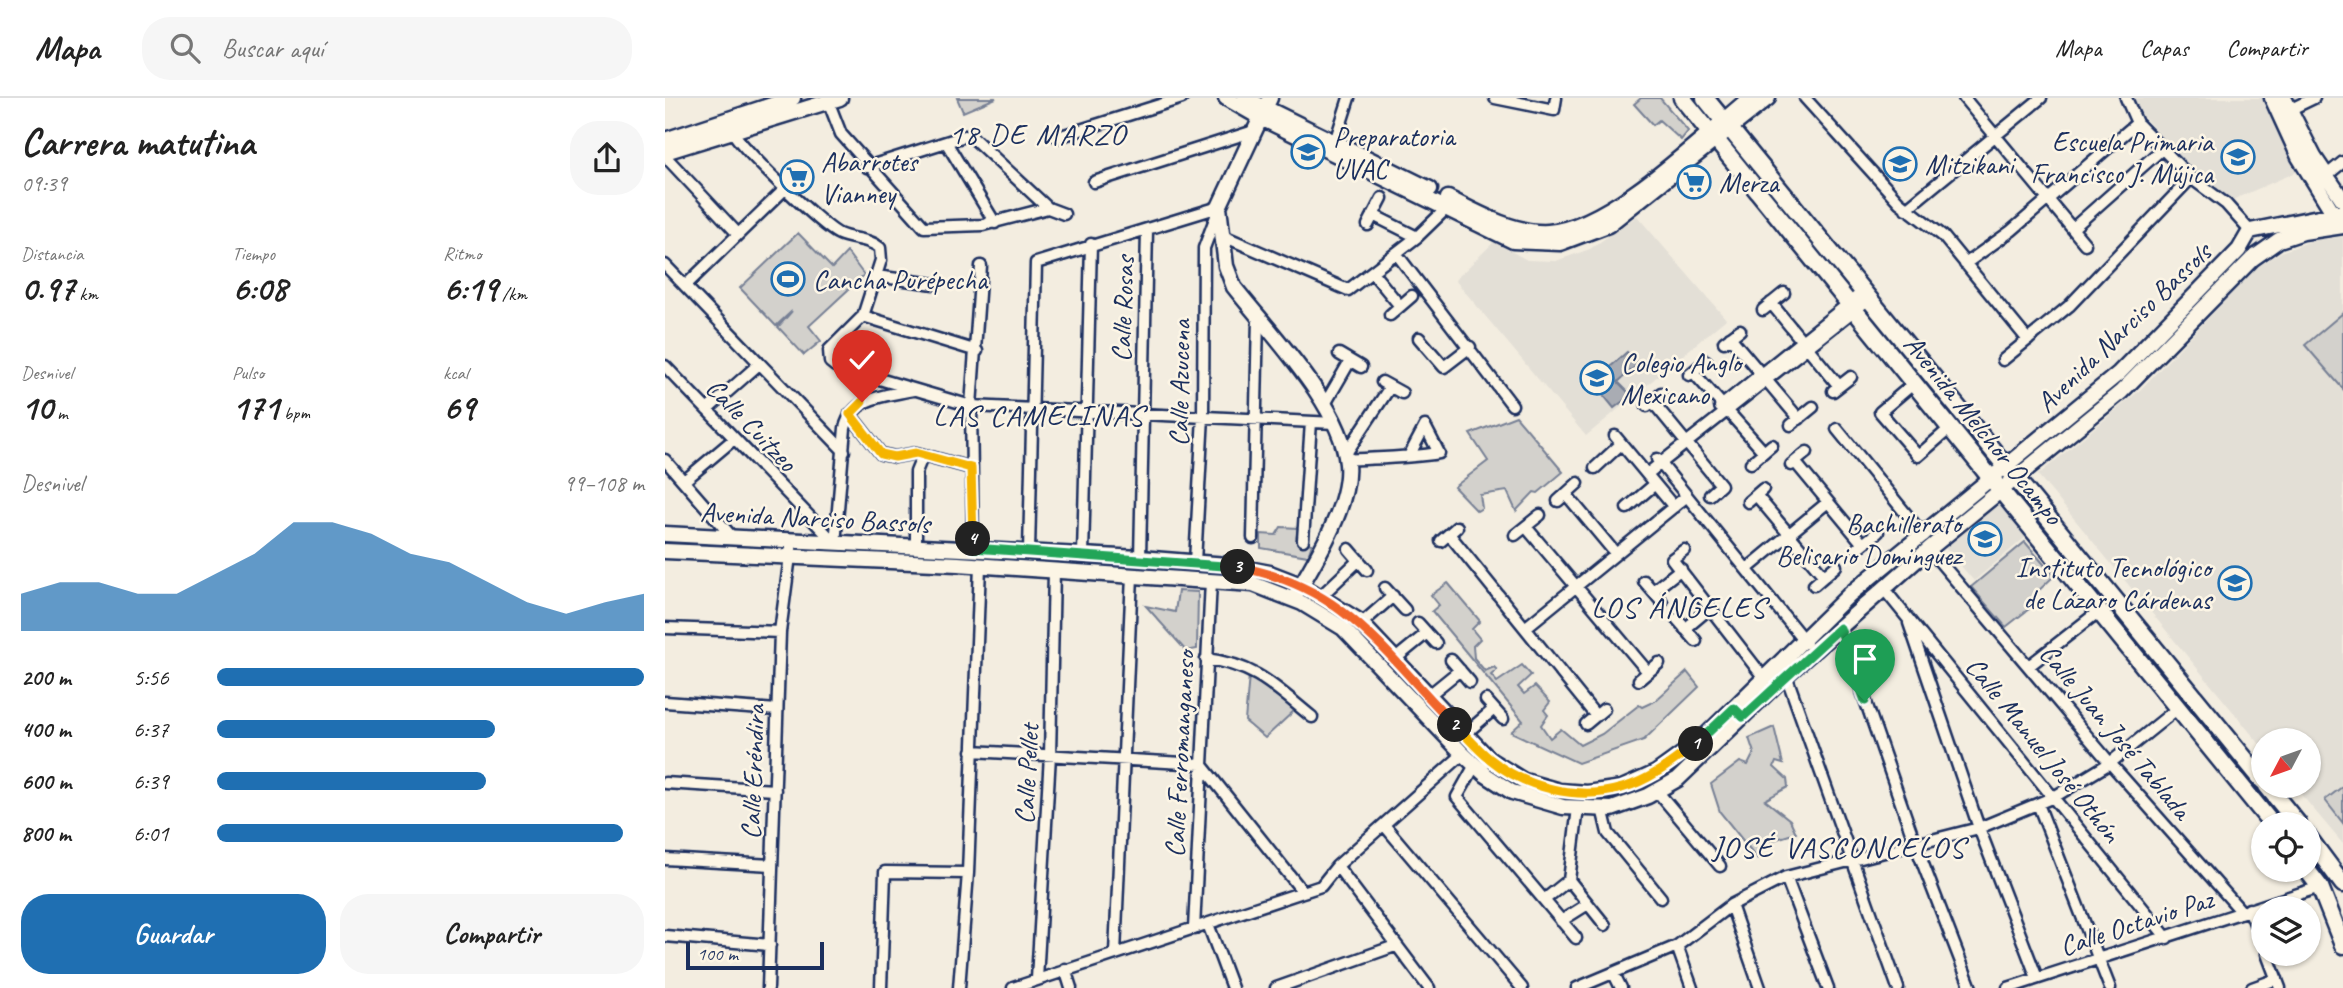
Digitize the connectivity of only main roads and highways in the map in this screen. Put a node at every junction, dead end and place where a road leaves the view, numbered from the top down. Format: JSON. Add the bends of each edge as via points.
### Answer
{"nodes":[{"id":1,"x":1682,"y":98,"type":"edge"},
{"id":2,"x":1706,"y":98,"type":"edge"},
{"id":3,"x":2165,"y":660,"type":"junction"},
{"id":4,"x":2150,"y":673,"type":"junction"},
{"id":5,"x":2251,"y":766,"type":"edge"},
{"id":6,"x":2277,"y":798,"type":"edge"},
{"id":7,"x":2262,"y":812,"type":"edge"},
{"id":8,"x":2288,"y":812,"type":"edge"},
{"id":9,"x":2321,"y":854,"type":"edge"},
{"id":10,"x":2316,"y":882,"type":"edge"},
{"id":11,"x":2343,"y":884,"type":"edge"},
{"id":12,"x":2343,"y":945,"type":"edge"}],
"edges":[{"from":1,"to":4,"type":"main road","name":"Avenida Melchor Ocampo"},
{"from":2,"to":3,"type":"main road","name":"Avenida Melchor Ocampo"},
{"from":3,"to":4,"type":"main road"},
{"from":3,"to":5,"type":"main road","name":"Avenida Melchor Ocampo"},
{"from":4,"to":7,"type":"main road","name":"Avenida Melchor Ocampo"},
{"from":6,"to":8,"type":"main road"},
{"from":9,"to":11,"type":"main road"},
{"from":10,"to":12,"type":"main road"}]}
